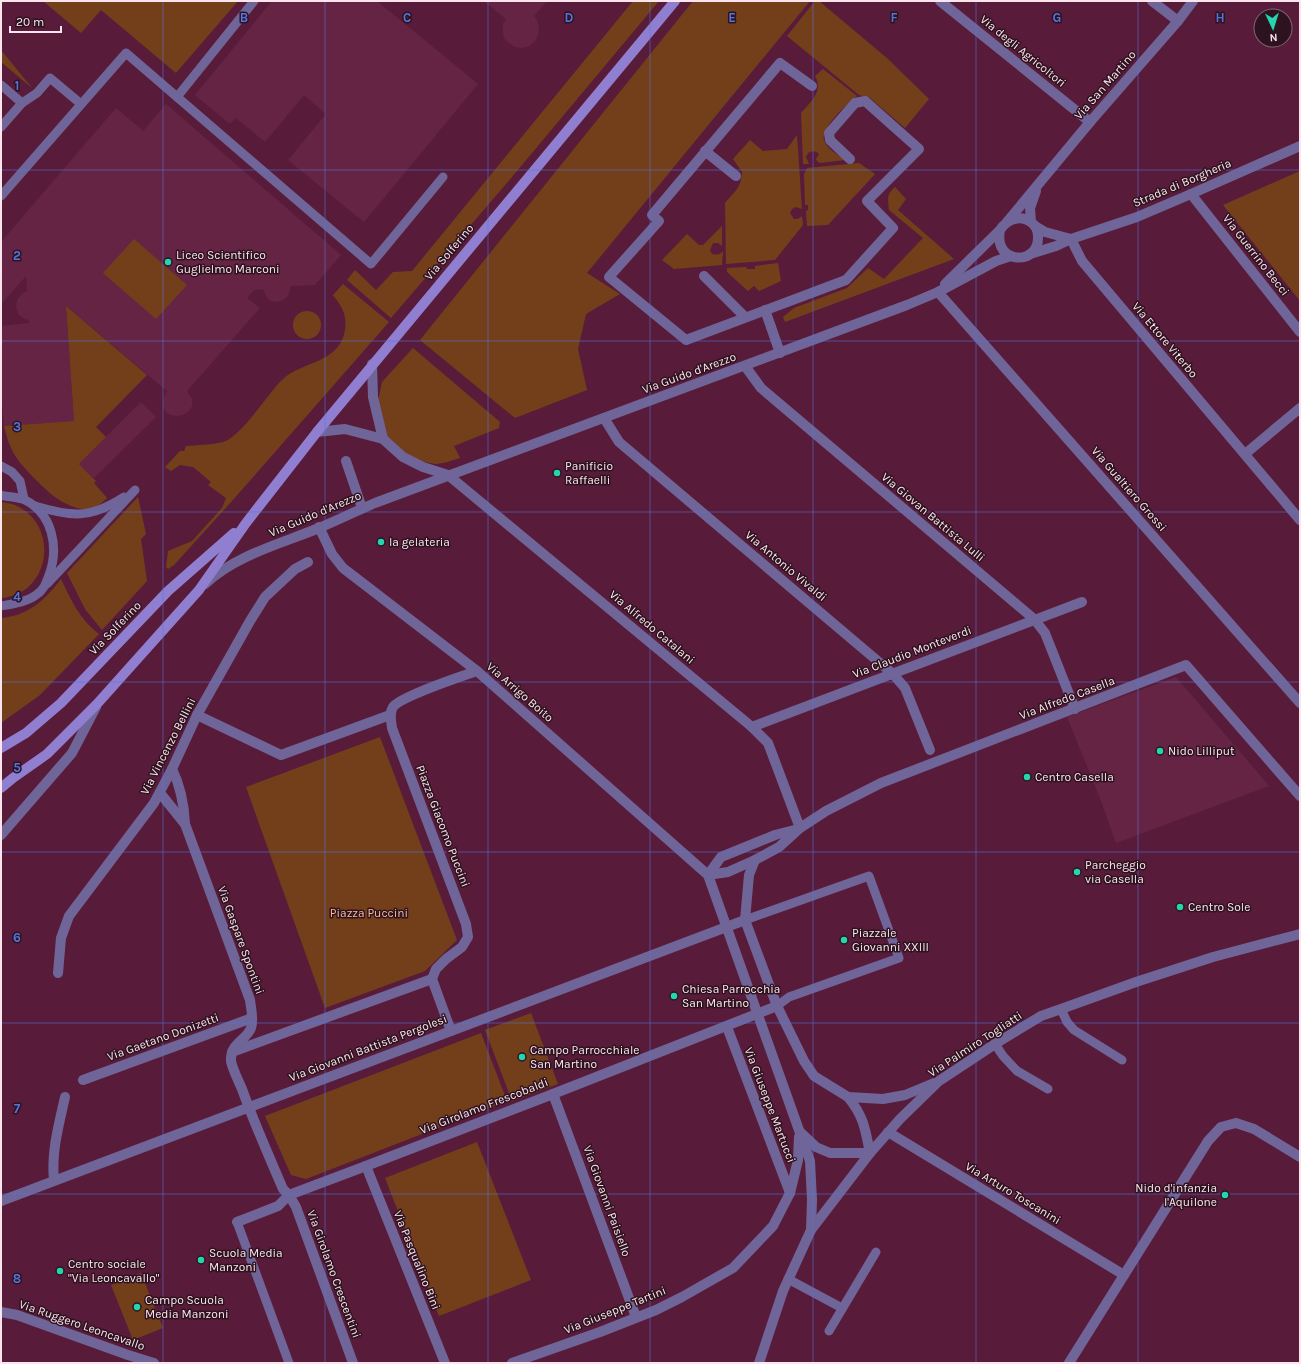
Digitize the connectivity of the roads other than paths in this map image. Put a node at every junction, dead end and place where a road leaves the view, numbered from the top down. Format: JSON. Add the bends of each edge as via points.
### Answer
{"nodes":[{"id":1,"x":254,"y":1,"type":"edge"},
{"id":2,"x":675,"y":1,"type":"edge"},
{"id":3,"x":940,"y":1,"type":"edge"},
{"id":4,"x":1152,"y":1,"type":"edge"},
{"id":5,"x":1193,"y":1,"type":"edge"},
{"id":6,"x":1178,"y":21,"type":"junction"},
{"id":7,"x":1,"y":85,"type":"edge"},
{"id":8,"x":812,"y":86,"type":"dead end"},
{"id":9,"x":176,"y":97,"type":"junction"},
{"id":10,"x":22,"y":102,"type":"junction"},
{"id":11,"x":81,"y":104,"type":"junction"},
{"id":12,"x":1090,"y":122,"type":"junction"},
{"id":13,"x":1,"y":127,"type":"edge"},
{"id":14,"x":1300,"y":146,"type":"edge"},
{"id":15,"x":705,"y":151,"type":"junction"},
{"id":16,"x":850,"y":159,"type":"dead end"},
{"id":17,"x":443,"y":176,"type":"dead end"},
{"id":18,"x":736,"y":176,"type":"dead end"},
{"id":19,"x":1038,"y":185,"type":"junction"},
{"id":20,"x":1191,"y":194,"type":"junction"},
{"id":21,"x":1,"y":196,"type":"edge"},
{"id":22,"x":1033,"y":224,"type":"junction"},
{"id":23,"x":1003,"y":226,"type":"junction"},
{"id":24,"x":1071,"y":239,"type":"junction"},
{"id":25,"x":1030,"y":254,"type":"junction"},
{"id":26,"x":1011,"y":256,"type":"junction"},
{"id":27,"x":704,"y":276,"type":"dead end"},
{"id":28,"x":938,"y":292,"type":"junction"},
{"id":29,"x":765,"y":310,"type":"junction"},
{"id":30,"x":745,"y":317,"type":"junction"},
{"id":31,"x":1300,"y":332,"type":"edge"},
{"id":32,"x":780,"y":353,"type":"junction"},
{"id":33,"x":372,"y":364,"type":"junction"},
{"id":34,"x":745,"y":366,"type":"junction"},
{"id":35,"x":1300,"y":408,"type":"edge"},
{"id":36,"x":604,"y":418,"type":"junction"},
{"id":37,"x":317,"y":432,"type":"junction"},
{"id":38,"x":383,"y":439,"type":"junction"},
{"id":39,"x":1245,"y":454,"type":"junction"},
{"id":40,"x":346,"y":461,"type":"dead end"},
{"id":41,"x":1,"y":466,"type":"edge"},
{"id":42,"x":448,"y":476,"type":"junction"},
{"id":43,"x":1,"y":495,"type":"edge"},
{"id":44,"x":24,"y":499,"type":"junction"},
{"id":45,"x":33,"y":505,"type":"junction"},
{"id":46,"x":362,"y":508,"type":"junction"},
{"id":47,"x":1300,"y":520,"type":"edge"},
{"id":48,"x":246,"y":523,"type":"junction"},
{"id":49,"x":319,"y":528,"type":"junction"},
{"id":50,"x":308,"y":562,"type":"dead end"},
{"id":51,"x":45,"y":586,"type":"junction"},
{"id":52,"x":199,"y":590,"type":"junction"},
{"id":53,"x":1082,"y":602,"type":"dead end"},
{"id":54,"x":1,"y":606,"type":"edge"},
{"id":55,"x":1034,"y":619,"type":"junction"},
{"id":56,"x":477,"y":671,"type":"junction"},
{"id":57,"x":893,"y":674,"type":"junction"},
{"id":58,"x":1300,"y":703,"type":"edge"},
{"id":59,"x":97,"y":704,"type":"junction"},
{"id":60,"x":1075,"y":708,"type":"junction"},
{"id":61,"x":197,"y":715,"type":"junction"},
{"id":62,"x":390,"y":715,"type":"junction"},
{"id":63,"x":752,"y":727,"type":"junction"},
{"id":64,"x":1,"y":748,"type":"edge"},
{"id":65,"x":930,"y":750,"type":"dead end"},
{"id":66,"x":172,"y":769,"type":"junction"},
{"id":67,"x":1,"y":788,"type":"edge"},
{"id":68,"x":160,"y":793,"type":"junction"},
{"id":69,"x":1300,"y":796,"type":"edge"},
{"id":70,"x":185,"y":824,"type":"junction"},
{"id":71,"x":800,"y":828,"type":"junction"},
{"id":72,"x":1,"y":835,"type":"edge"},
{"id":73,"x":755,"y":860,"type":"junction"},
{"id":74,"x":708,"y":875,"type":"junction"},
{"id":75,"x":745,"y":920,"type":"junction"},
{"id":76,"x":726,"y":927,"type":"junction"},
{"id":77,"x":1300,"y":934,"type":"edge"},
{"id":78,"x":58,"y":973,"type":"dead end"},
{"id":79,"x":432,"y":979,"type":"junction"},
{"id":80,"x":777,"y":1006,"type":"junction"},
{"id":81,"x":1061,"y":1008,"type":"junction"},
{"id":82,"x":757,"y":1014,"type":"junction"},
{"id":83,"x":252,"y":1018,"type":"junction"},
{"id":84,"x":727,"y":1027,"type":"junction"},
{"id":85,"x":451,"y":1030,"type":"junction"},
{"id":86,"x":995,"y":1044,"type":"junction"},
{"id":87,"x":232,"y":1052,"type":"junction"},
{"id":88,"x":1122,"y":1060,"type":"dead end"},
{"id":89,"x":83,"y":1080,"type":"dead end"},
{"id":90,"x":939,"y":1081,"type":"junction"},
{"id":91,"x":1048,"y":1089,"type":"dead end"},
{"id":92,"x":553,"y":1094,"type":"junction"},
{"id":93,"x":65,"y":1097,"type":"dead end"},
{"id":94,"x":848,"y":1097,"type":"junction"},
{"id":95,"x":248,"y":1107,"type":"junction"},
{"id":96,"x":799,"y":1131,"type":"junction"},
{"id":97,"x":888,"y":1132,"type":"junction"},
{"id":98,"x":870,"y":1153,"type":"junction"},
{"id":99,"x":1300,"y":1157,"type":"edge"},
{"id":100,"x":366,"y":1166,"type":"junction"},
{"id":101,"x":54,"y":1180,"type":"junction"},
{"id":102,"x":790,"y":1193,"type":"junction"},
{"id":103,"x":289,"y":1196,"type":"junction"},
{"id":104,"x":1,"y":1201,"type":"edge"},
{"id":105,"x":237,"y":1222,"type":"joint"},
{"id":106,"x":811,"y":1230,"type":"junction"},
{"id":107,"x":876,"y":1252,"type":"dead end"},
{"id":108,"x":1124,"y":1275,"type":"junction"},
{"id":109,"x":788,"y":1279,"type":"junction"},
{"id":110,"x":842,"y":1308,"type":"junction"},
{"id":111,"x":1,"y":1312,"type":"edge"},
{"id":112,"x":636,"y":1317,"type":"junction"},
{"id":113,"x":829,"y":1331,"type":"dead end"},
{"id":114,"x":154,"y":1363,"type":"edge"},
{"id":115,"x":289,"y":1363,"type":"edge"},
{"id":116,"x":353,"y":1363,"type":"edge"},
{"id":117,"x":445,"y":1363,"type":"edge"},
{"id":118,"x":512,"y":1363,"type":"edge"},
{"id":119,"x":759,"y":1363,"type":"edge"},
{"id":120,"x":1069,"y":1363,"type":"edge"}],
"edges":[{"from":1,"to":9,"type":"lane"},
{"from":2,"to":33,"type":"main road","name":"Via Solferino"},
{"from":3,"to":12,"type":"street","name":"Via degli Agricoltori"},
{"from":4,"to":6,"type":"street"},
{"from":5,"to":6,"type":"street","name":"Via San Martino"},
{"from":6,"to":12,"type":"street","name":"Via San Martino"},
{"from":7,"to":10,"type":"lane"},
{"from":8,"to":15,"type":"street","via":[[780,63]]},
{"from":9,"to":11,"type":"lane","via":[[126,52]]},
{"from":9,"to":17,"type":"lane","via":[[371,264]]},
{"from":10,"to":11,"type":"lane","via":[[37,93],[50,78]]},
{"from":10,"to":13,"type":"lane"},
{"from":11,"to":21,"type":"lane"},
{"from":12,"to":19,"type":"street","name":"Via San Martino"},
{"from":14,"to":20,"type":"street","name":"Strada di Borgheria"},
{"from":15,"to":18,"type":"street"},
{"from":15,"to":30,"type":"street","via":[[652,215],[659,221],[609,277],[686,340]]},
{"from":16,"to":29,"type":"street","via":[[830,140],[829,133],[855,103],[865,101],[919,149],[868,201],[893,228],[846,280]]},
{"from":19,"to":22,"type":"street","name":"Via San Martino","via":[[1030,208]]},
{"from":19,"to":23,"type":"street","name":"Via San Martino"},
{"from":20,"to":24,"type":"street","name":"Strada di Borgheria","via":[[1137,217]]},
{"from":20,"to":31,"type":"street","name":"Via Guerrino Becci"},
{"from":22,"to":23,"type":"street","via":[[1023,219],[1014,219]]},
{"from":22,"to":24,"type":"street","via":[[1045,232]]},
{"from":22,"to":25,"type":"street","via":[[1038,233],[1038,241],[1036,249]]},
{"from":23,"to":26,"type":"street","via":[[998,238],[1004,252]]},
{"from":23,"to":28,"type":"street"},
{"from":24,"to":25,"type":"street","name":"Strada di Borgheria"},
{"from":24,"to":39,"type":"street","name":"Via Ettore Viterbo","via":[[1082,261]]},
{"from":25,"to":26,"type":"street","name":"Strada di Borgheria","via":[[1024,258]]},
{"from":26,"to":28,"type":"street","name":"Strada di Borgheria","via":[[991,263]]},
{"from":27,"to":30,"type":"street"},
{"from":28,"to":32,"type":"street","name":"Via Guido d'Arezzo"},
{"from":28,"to":58,"type":"street","name":"Via Gualtiero Grossi"},
{"from":29,"to":30,"type":"street"},
{"from":29,"to":32,"type":"street"},
{"from":32,"to":34,"type":"street","name":"Via Guido d'Arezzo"},
{"from":33,"to":37,"type":"main road","name":"Via Solferino"},
{"from":33,"to":38,"type":"street","via":[[373,397]]},
{"from":34,"to":36,"type":"street","name":"Via Guido d'Arezzo"},
{"from":34,"to":55,"type":"street","name":"Via Giovan Battista Lulli","via":[[761,388]]},
{"from":35,"to":39,"type":"street"},
{"from":36,"to":42,"type":"street","name":"Via Guido d'Arezzo"},
{"from":36,"to":57,"type":"street","name":"Via Antonio Vivaldi","via":[[619,442]]},
{"from":37,"to":38,"type":"street","via":[[346,429]]},
{"from":37,"to":48,"type":"main road","name":"Via Solferino"},
{"from":38,"to":42,"type":"street","via":[[403,456]]},
{"from":39,"to":47,"type":"street","name":"Via Ettore Viterbo"},
{"from":40,"to":46,"type":"street"},
{"from":41,"to":44,"type":"lane","via":[[12,472],[20,481]]},
{"from":42,"to":46,"type":"street","name":"Via Guido d'Arezzo"},
{"from":42,"to":63,"type":"street","name":"Via Alfredo Catalani"},
{"from":43,"to":44,"type":"lane"},
{"from":44,"to":45,"type":"lane"},
{"from":45,"to":51,"type":"lane","via":[[43,515],[52,532],[55,549]]},
{"from":45,"to":51,"type":"lane","via":[[59,513],[88,514],[101,510],[135,490]]},
{"from":46,"to":49,"type":"street","name":"Via Guido d'Arezzo"},
{"from":48,"to":52,"type":"main road","name":"Via Solferino"},
{"from":48,"to":64,"type":"main road","name":"Via Solferino","via":[[168,591],[61,704],[26,734]]},
{"from":49,"to":52,"type":"street","name":"Via Guido d'Arezzo","via":[[238,561],[211,578]]},
{"from":49,"to":56,"type":"street","name":"Via Arrigo Boito","via":[[332,554],[343,568]]},
{"from":50,"to":61,"type":"street","name":"Via Vincenzo Bellini","via":[[295,569],[265,597]]},
{"from":51,"to":54,"type":"lane","via":[[30,598]]},
{"from":52,"to":59,"type":"main road","name":"Via Solferino"},
{"from":53,"to":55,"type":"street","name":"Via Claudio Monteverdi"},
{"from":55,"to":57,"type":"street","name":"Via Claudio Monteverdi"},
{"from":55,"to":60,"type":"street","name":"Via Giovan Battista Lulli","via":[[1046,634]]},
{"from":56,"to":62,"type":"street","via":[[406,698],[394,706]]},
{"from":56,"to":74,"type":"street","name":"Via Arrigo Boito"},
{"from":57,"to":63,"type":"street","name":"Via Claudio Monteverdi"},
{"from":57,"to":65,"type":"street","name":"Via Antonio Vivaldi","via":[[905,688]]},
{"from":59,"to":67,"type":"main road","name":"Via Solferino","via":[[47,754]]},
{"from":59,"to":72,"type":"street","name":"Via Solferino","via":[[72,754]]},
{"from":60,"to":69,"type":"street","name":"Via Alfredo Casella","via":[[1186,665]]},
{"from":60,"to":71,"type":"street","name":"Via Alfredo Casella","via":[[881,783],[826,810]]},
{"from":61,"to":62,"type":"street","via":[[281,755]]},
{"from":61,"to":66,"type":"street","name":"Via Vincenzo Bellini"},
{"from":62,"to":79,"type":"street","name":"Piazza Giacomo Puccini","via":[[392,728],[466,924],[468,937],[462,948],[436,969]]},
{"from":63,"to":71,"type":"street","name":"Via Alfredo Catalani","via":[[768,743]]},
{"from":66,"to":68,"type":"street","name":"Via Vincenzo Bellini"},
{"from":66,"to":70,"type":"street","name":"Via Gaspare Spontini","via":[[184,802]]},
{"from":68,"to":70,"type":"street","name":"Via Gaspare Spontini"},
{"from":68,"to":78,"type":"street","name":"Via Vincenzo Bellini","via":[[69,916],[61,938]]},
{"from":70,"to":83,"type":"street","name":"Via Gaspare Spontini","via":[[250,1000]]},
{"from":71,"to":73,"type":"street","name":"Via Alfredo Casella","via":[[779,847]]},
{"from":71,"to":74,"type":"street","name":"Via Alfredo Casella","via":[[774,835],[721,857]]},
{"from":73,"to":74,"type":"street","name":"Via Alfredo Casella","via":[[728,872]]},
{"from":73,"to":75,"type":"street","via":[[748,875]]},
{"from":74,"to":76,"type":"street"},
{"from":75,"to":76,"type":"street","name":"Via Giovanni Battista Pergolesi"},
{"from":75,"to":80,"type":"street"},
{"from":75,"to":80,"type":"lane","via":[[869,876],[900,958],[789,997]]},
{"from":76,"to":82,"type":"street"},
{"from":76,"to":85,"type":"street","name":"Via Giovanni Battista Pergolesi"},
{"from":77,"to":81,"type":"street","name":"Via Palmiro Togliatti","via":[[1213,958]]},
{"from":79,"to":85,"type":"street"},
{"from":79,"to":87,"type":"street"},
{"from":80,"to":82,"type":"street","name":"Via Girolamo Frescobaldi"},
{"from":80,"to":94,"type":"street","via":[[814,1076]]},
{"from":81,"to":86,"type":"street","name":"Via Palmiro Togliatti","via":[[1041,1016]]},
{"from":81,"to":88,"type":"lane","via":[[1074,1030]]},
{"from":82,"to":84,"type":"street","name":"Via Girolamo Frescobaldi"},
{"from":82,"to":96,"type":"street"},
{"from":83,"to":87,"type":"street","name":"Via Gaspare Spontini","via":[[251,1028]]},
{"from":83,"to":89,"type":"street","name":"Via Gaetano Donizetti"},
{"from":84,"to":92,"type":"street","name":"Via Girolamo Frescobaldi"},
{"from":84,"to":102,"type":"street","name":"Via Giuseppe Martucci"},
{"from":85,"to":95,"type":"street","name":"Via Giovanni Battista Pergolesi"},
{"from":86,"to":90,"type":"street","name":"Via Palmiro Togliatti"},
{"from":86,"to":91,"type":"lane","via":[[1017,1071]]},
{"from":87,"to":95,"type":"street","via":[[231,1061]]},
{"from":90,"to":94,"type":"street","via":[[905,1095],[883,1099]]},
{"from":90,"to":97,"type":"street","name":"Via Palmiro Togliatti"},
{"from":92,"to":100,"type":"street","name":"Via Girolamo Frescobaldi"},
{"from":92,"to":112,"type":"street","name":"Via Giovanni Paisiello"},
{"from":93,"to":101,"type":"street","via":[[57,1135]]},
{"from":94,"to":98,"type":"street","via":[[858,1110],[865,1126]]},
{"from":95,"to":101,"type":"street","name":"Via Giovanni Battista Pergolesi"},
{"from":95,"to":103,"type":"street","via":[[282,1188]]},
{"from":96,"to":98,"type":"street","via":[[816,1147],[830,1153]]},
{"from":96,"to":102,"type":"street","name":"Via Giuseppe Tartini","via":[[798,1160]]},
{"from":96,"to":106,"type":"street","via":[[810,1161]]},
{"from":97,"to":98,"type":"street","name":"Via Palmiro Togliatti"},
{"from":97,"to":108,"type":"street","name":"Via Arturo Toscanini"},
{"from":98,"to":106,"type":"street","name":"Via Palmiro Togliatti"},
{"from":99,"to":108,"type":"street","via":[[1254,1129],[1236,1123],[1221,1127],[1208,1141]]},
{"from":100,"to":103,"type":"street","name":"Via Girolamo Frescobaldi"},
{"from":100,"to":117,"type":"street","name":"Via Pasqualino Bini"},
{"from":101,"to":104,"type":"street","name":"Via Giovanni Battista Pergolesi"},
{"from":102,"to":112,"type":"street","name":"Via Giuseppe Tartini","via":[[773,1226],[733,1268],[676,1300]]},
{"from":103,"to":105,"type":"street","name":"Via Girolamo Frescobaldi","via":[[278,1206]]},
{"from":103,"to":116,"type":"street","name":"Via Girolamo Crescentini","via":[[296,1206]]},
{"from":105,"to":115,"type":"lane"},
{"from":106,"to":109,"type":"street","name":"Via Palmiro Togliatti"},
{"from":107,"to":110,"type":"lane"},
{"from":108,"to":120,"type":"street"},
{"from":109,"to":110,"type":"lane"},
{"from":109,"to":119,"type":"street","name":"Via Palmiro Togliatti"},
{"from":110,"to":113,"type":"lane"},
{"from":111,"to":114,"type":"street","name":"Via Ruggero Leoncavallo","via":[[17,1315]]},
{"from":112,"to":118,"type":"street","name":"Via Giuseppe Tartini"}]}
